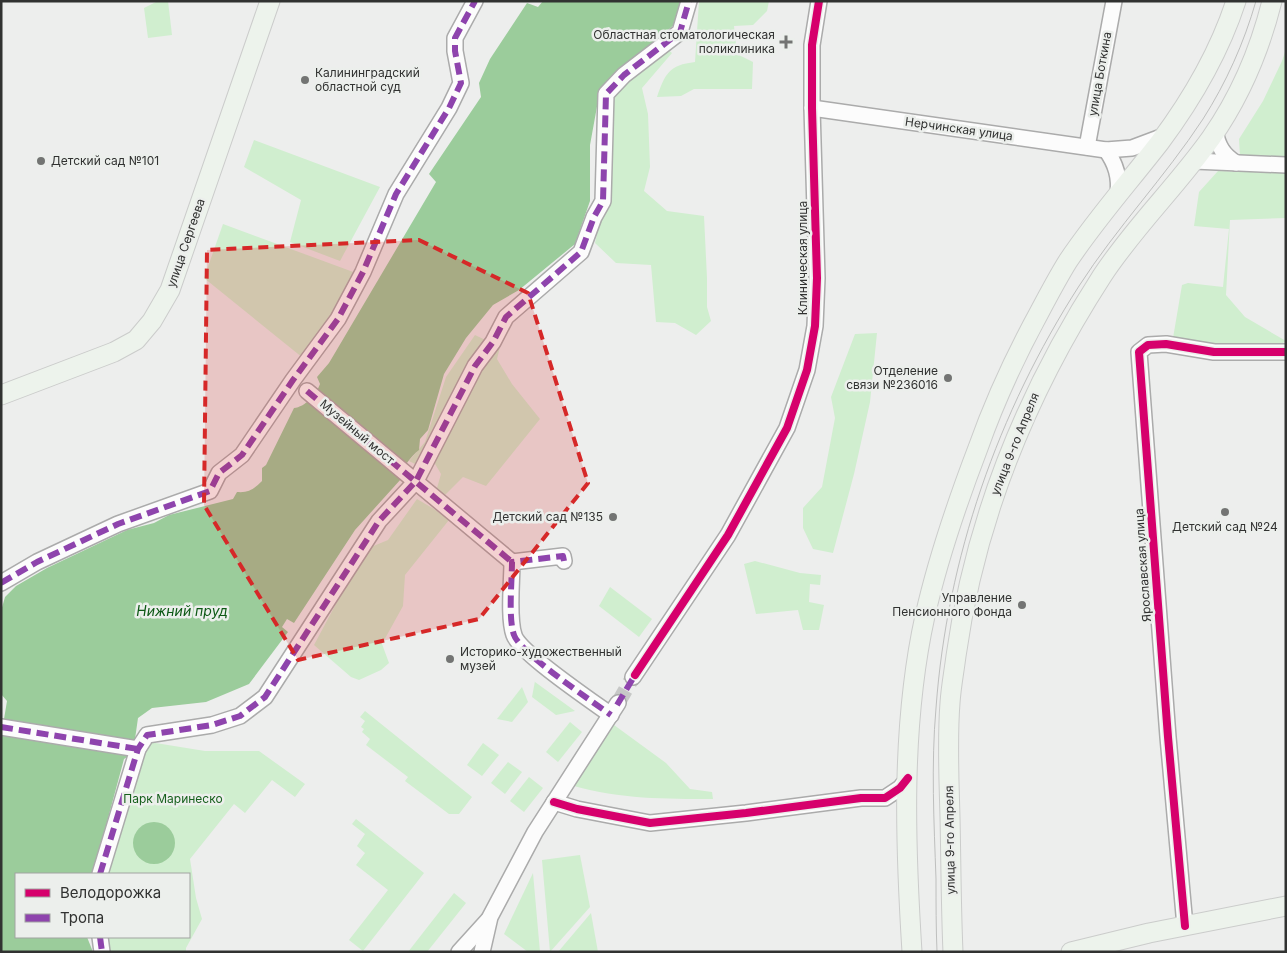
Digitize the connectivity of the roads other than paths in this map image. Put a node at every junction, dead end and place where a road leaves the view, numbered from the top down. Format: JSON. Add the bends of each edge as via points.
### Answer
{"nodes":[{"id":1,"x":270,"y":1,"type":"edge"},
{"id":2,"x":475,"y":1,"type":"edge"},
{"id":3,"x":689,"y":1,"type":"edge"},
{"id":4,"x":819,"y":1,"type":"edge"},
{"id":5,"x":1114,"y":1,"type":"edge"},
{"id":6,"x":1236,"y":1,"type":"edge"},
{"id":7,"x":1272,"y":1,"type":"edge"},
{"id":8,"x":812,"y":108,"type":"junction"},
{"id":9,"x":1215,"y":131,"type":"junction"},
{"id":10,"x":1164,"y":136,"type":"junction"},
{"id":11,"x":1087,"y":147,"type":"junction"},
{"id":12,"x":1106,"y":150,"type":"junction"},
{"id":13,"x":1194,"y":160,"type":"junction"},
{"id":14,"x":1236,"y":163,"type":"junction"},
{"id":15,"x":1286,"y":166,"type":"edge"},
{"id":16,"x":1118,"y":194,"type":"junction"},
{"id":17,"x":1286,"y":352,"type":"edge"},
{"id":18,"x":308,"y":391,"type":"dead end"},
{"id":19,"x":1,"y":395,"type":"edge"},
{"id":20,"x":411,"y":477,"type":"junction"},
{"id":21,"x":564,"y":561,"type":"dead end"},
{"id":22,"x":512,"y":562,"type":"junction"},
{"id":23,"x":1,"y":583,"type":"edge"},
{"id":24,"x":634,"y":676,"type":"tunnel mouth"},
{"id":25,"x":1,"y":727,"type":"edge"},
{"id":26,"x":138,"y":749,"type":"junction"},
{"id":27,"x":908,"y":778,"type":"junction"},
{"id":28,"x":885,"y":798,"type":"junction"},
{"id":29,"x":554,"y":802,"type":"junction"},
{"id":30,"x":908,"y":818,"type":"junction"},
{"id":31,"x":100,"y":873,"type":"edge"},
{"id":32,"x":1286,"y":906,"type":"edge"},
{"id":33,"x":490,"y":917,"type":"junction"},
{"id":34,"x":1185,"y":926,"type":"junction"},
{"id":35,"x":100,"y":938,"type":"edge"},
{"id":36,"x":102,"y":952,"type":"edge"},
{"id":37,"x":459,"y":952,"type":"edge"},
{"id":38,"x":482,"y":952,"type":"edge"},
{"id":39,"x":912,"y":952,"type":"edge"},
{"id":40,"x":953,"y":952,"type":"edge"},
{"id":41,"x":1072,"y":952,"type":"edge"}],
"edges":[{"from":1,"to":19,"type":"main road","name":"улица Сергеева","via":[[170,290],[152,321],[136,340],[114,352]]},
{"from":2,"to":23,"type":"street","via":[[454,38],[461,83],[449,108],[396,194],[366,266],[338,318],[242,456],[219,473],[210,491],[118,524],[37,562]]},
{"from":3,"to":20,"type":"street","via":[[680,32],[606,94],[603,201],[581,252],[506,317]]},
{"from":4,"to":8,"type":"street","name":"Клиническая улица","via":[[812,46]]},
{"from":5,"to":11,"type":"street","name":"улица Боткина"},
{"from":6,"to":10,"type":"main road","via":[[1212,60]]},
{"from":7,"to":9,"type":"main road","name":"улица 9-го Апреля","via":[[1256,52]]},
{"from":8,"to":11,"type":"street","name":"Нерчинская улица"},
{"from":8,"to":24,"type":"street","name":"Клиническая улица","via":[[817,278],[814,326],[806,370],[787,428],[728,535]]},
{"from":9,"to":13,"type":"main road","name":"улица 9-го Апреля"},
{"from":9,"to":14,"type":"street","via":[[1222,152]]},
{"from":10,"to":12,"type":"street","name":"Нерчинская улица","via":[[1132,148]]},
{"from":10,"to":16,"type":"main road"},
{"from":11,"to":12,"type":"street","name":"Нерчинская улица"},
{"from":12,"to":16,"type":"street","via":[[1115,165]]},
{"from":13,"to":14,"type":"street"},
{"from":13,"to":40,"type":"main road","name":"улица 9-го Апреля","via":[[1102,275],[1058,348],[1030,404],[987,514],[968,585],[950,699],[948,744]]},
{"from":14,"to":15,"type":"street"},
{"from":16,"to":27,"type":"main road","via":[[1066,264],[1032,327],[1002,387],[958,499],[940,556],[922,633]]},
{"from":17,"to":34,"type":"street","name":"Ярославская улица","via":[[1214,352],[1166,344],[1148,345],[1139,352]]},
{"from":18,"to":20,"type":"street","name":"Музейный мост"},
{"from":20,"to":22,"type":"street","name":"Музейный мост"},
{"from":20,"to":26,"type":"street","via":[[265,697],[240,716],[212,725],[147,735]]},
{"from":21,"to":22,"type":"street","via":[[564,556]]},
{"from":22,"to":29,"type":"street","via":[[514,636],[533,658],[615,708]]},
{"from":25,"to":26,"type":"street"},
{"from":26,"to":31,"type":"street"},
{"from":27,"to":28,"type":"street"},
{"from":27,"to":30,"type":"main road"},
{"from":28,"to":29,"type":"street","via":[[861,798],[650,823]]},
{"from":28,"to":30,"type":"street","via":[[904,811]]},
{"from":29,"to":33,"type":"street"},
{"from":30,"to":39,"type":"main road"},
{"from":32,"to":34,"type":"main road"},
{"from":33,"to":37,"type":"street"},
{"from":33,"to":38,"type":"street"},
{"from":34,"to":41,"type":"main road"},
{"from":35,"to":36,"type":"street"}]}
